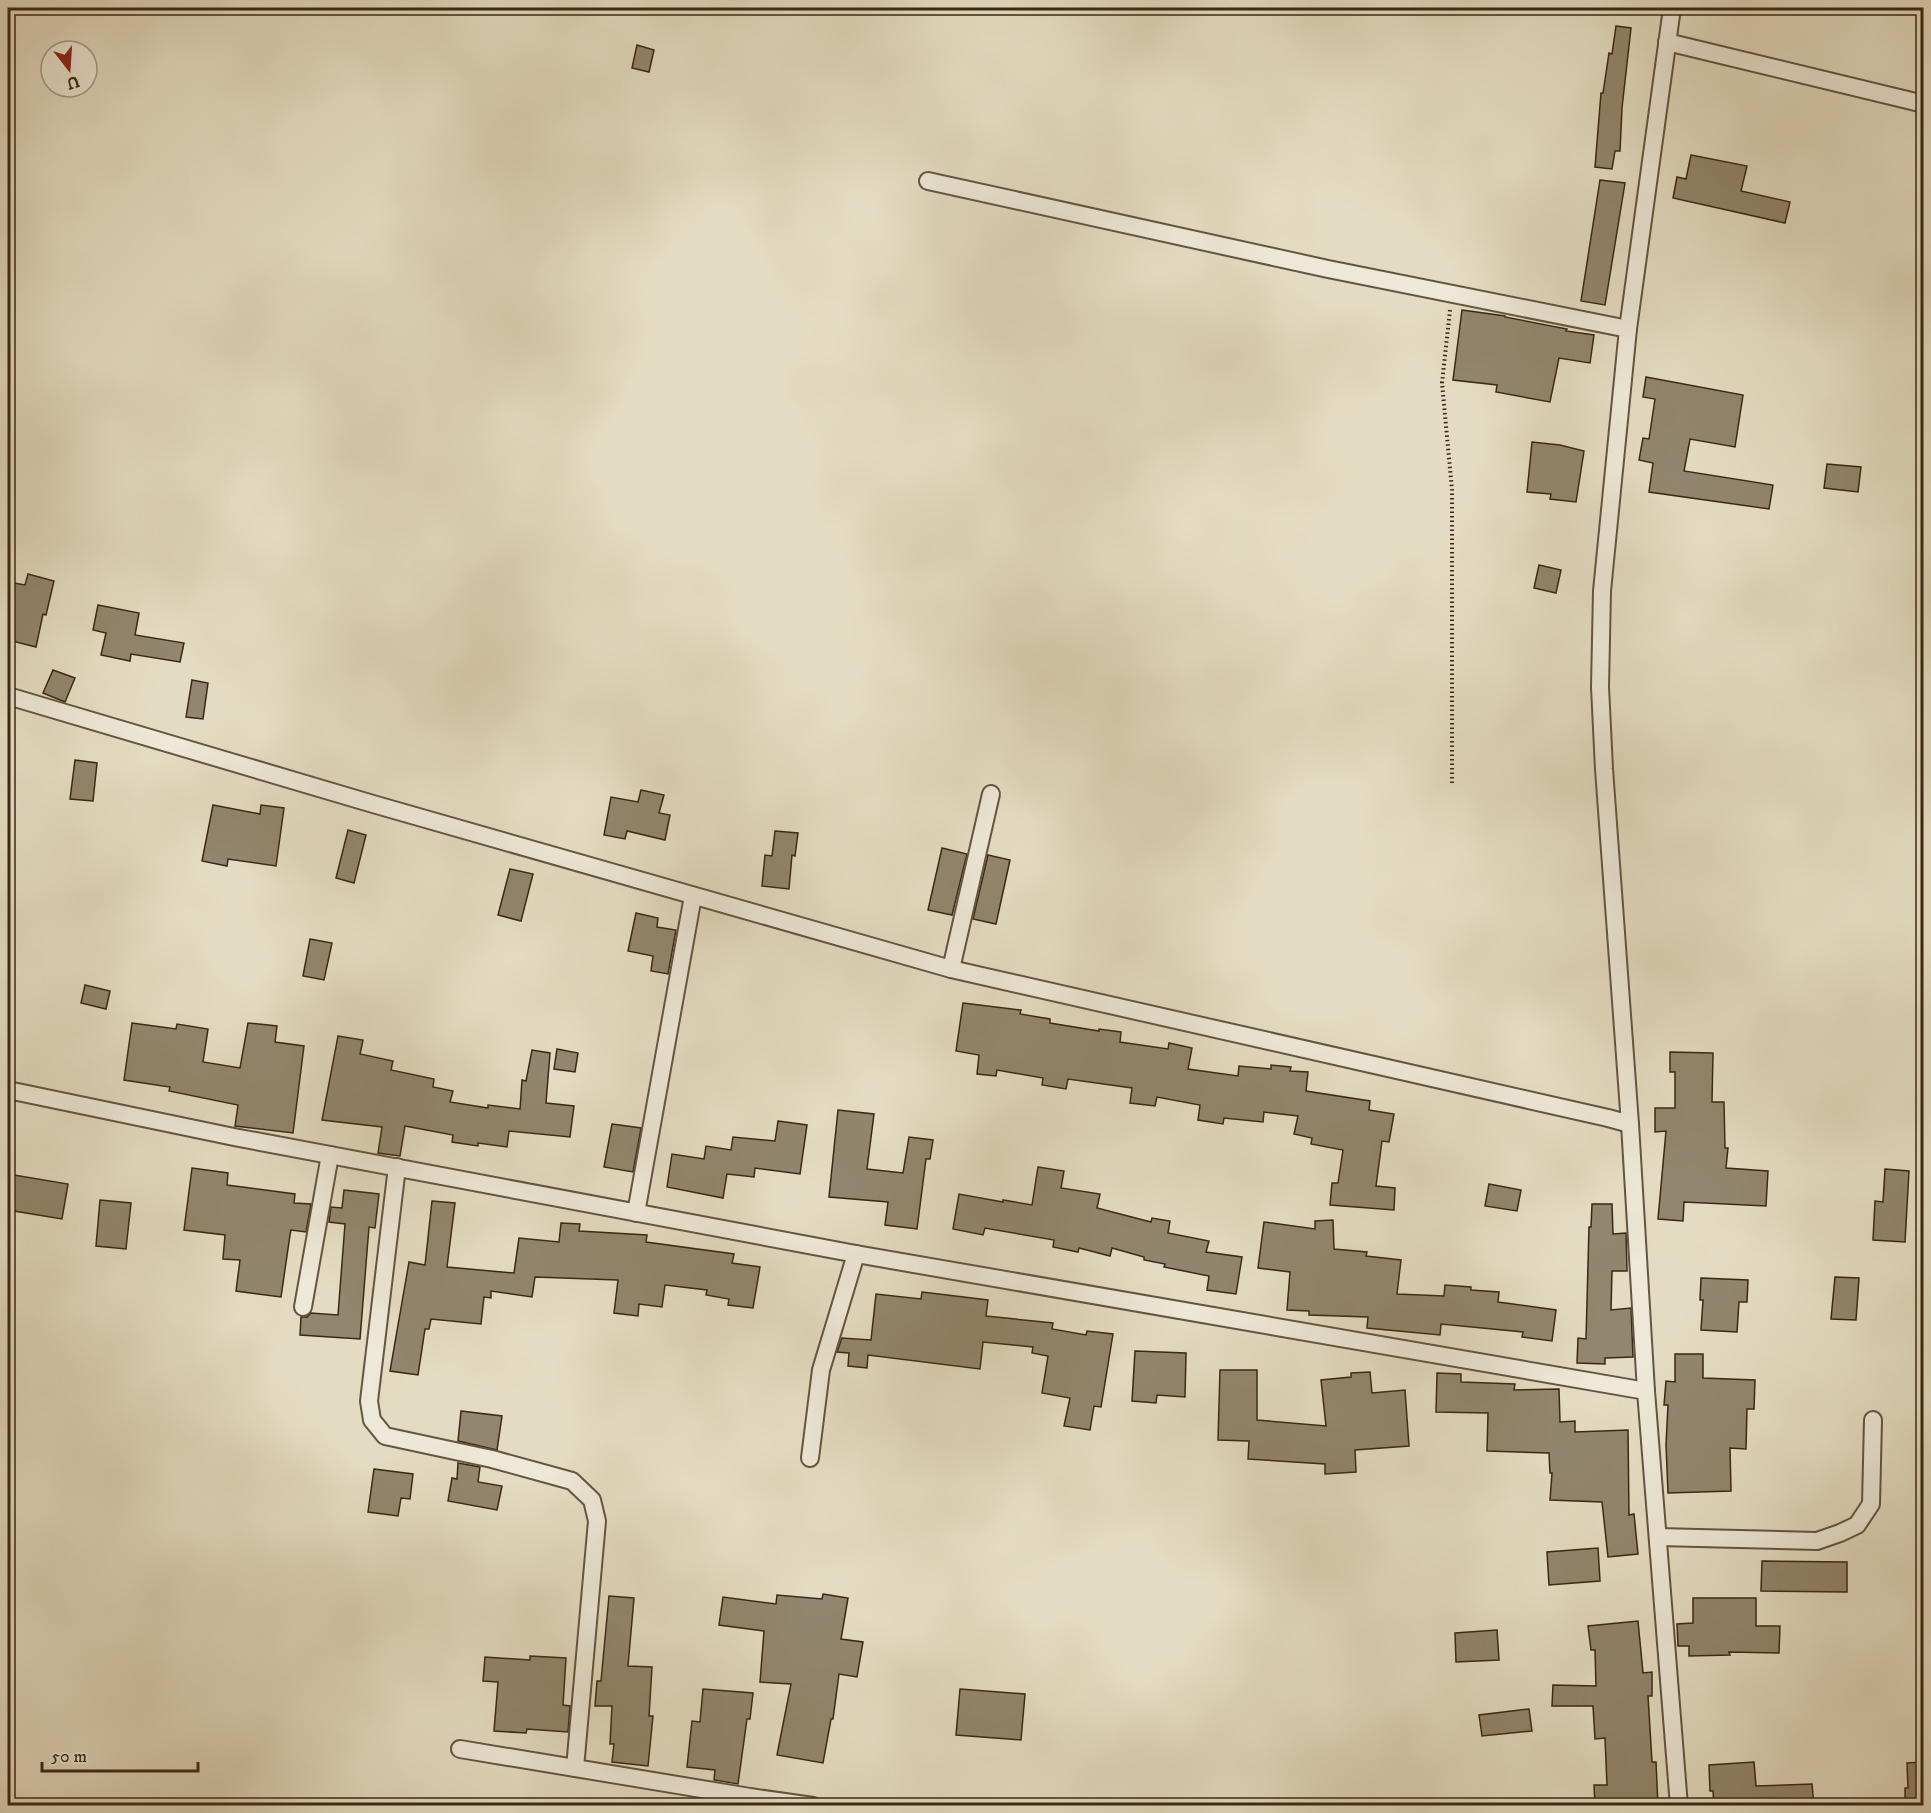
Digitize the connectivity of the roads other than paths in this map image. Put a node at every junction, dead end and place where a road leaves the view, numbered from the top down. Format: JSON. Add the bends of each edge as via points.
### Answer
{"nodes":[{"id":1,"x":1672,"y":8,"type":"edge"},
{"id":2,"x":1667,"y":42,"type":"junction"},
{"id":3,"x":1923,"y":104,"type":"edge"},
{"id":4,"x":928,"y":181,"type":"dead end"},
{"id":5,"x":1628,"y":329,"type":"junction"},
{"id":6,"x":8,"y":696,"type":"edge"},
{"id":7,"x":991,"y":794,"type":"dead end"},
{"id":8,"x":693,"y":896,"type":"junction"},
{"id":9,"x":951,"y":969,"type":"junction"},
{"id":10,"x":8,"y":1090,"type":"edge"},
{"id":11,"x":1630,"y":1124,"type":"junction"},
{"id":12,"x":330,"y":1155,"type":"junction"},
{"id":13,"x":396,"y":1167,"type":"junction"},
{"id":14,"x":636,"y":1213,"type":"junction"},
{"id":15,"x":856,"y":1254,"type":"junction"},
{"id":16,"x":303,"y":1307,"type":"dead end"},
{"id":17,"x":1647,"y":1391,"type":"junction"},
{"id":18,"x":1873,"y":1420,"type":"dead end"},
{"id":19,"x":810,"y":1458,"type":"dead end"},
{"id":20,"x":1658,"y":1538,"type":"junction"},
{"id":21,"x":460,"y":1749,"type":"dead end"},
{"id":22,"x":574,"y":1768,"type":"junction"},
{"id":23,"x":813,"y":1806,"type":"edge"},
{"id":24,"x":1680,"y":1806,"type":"edge"}],
"edges":[{"from":1,"to":2,"type":"street"},
{"from":2,"to":3,"type":"street"},
{"from":2,"to":5,"type":"street"},
{"from":4,"to":5,"type":"street"},
{"from":5,"to":11,"type":"street","via":[[1602,591],[1600,687]]},
{"from":6,"to":8,"type":"street"},
{"from":7,"to":9,"type":"street"},
{"from":8,"to":9,"type":"street"},
{"from":8,"to":14,"type":"street"},
{"from":9,"to":11,"type":"street"},
{"from":10,"to":12,"type":"street"},
{"from":11,"to":17,"type":"street"},
{"from":12,"to":13,"type":"street"},
{"from":12,"to":16,"type":"street"},
{"from":13,"to":14,"type":"street"},
{"from":13,"to":22,"type":"street","via":[[369,1401],[372,1420],[385,1436],[572,1481],[592,1500],[597,1521]]},
{"from":14,"to":15,"type":"street"},
{"from":15,"to":17,"type":"street"},
{"from":15,"to":19,"type":"street","via":[[821,1370]]},
{"from":17,"to":20,"type":"street"},
{"from":18,"to":20,"type":"street","via":[[1871,1504],[1857,1526],[1817,1541]]},
{"from":20,"to":24,"type":"street"},
{"from":21,"to":22,"type":"street"},
{"from":22,"to":23,"type":"street"}]}
